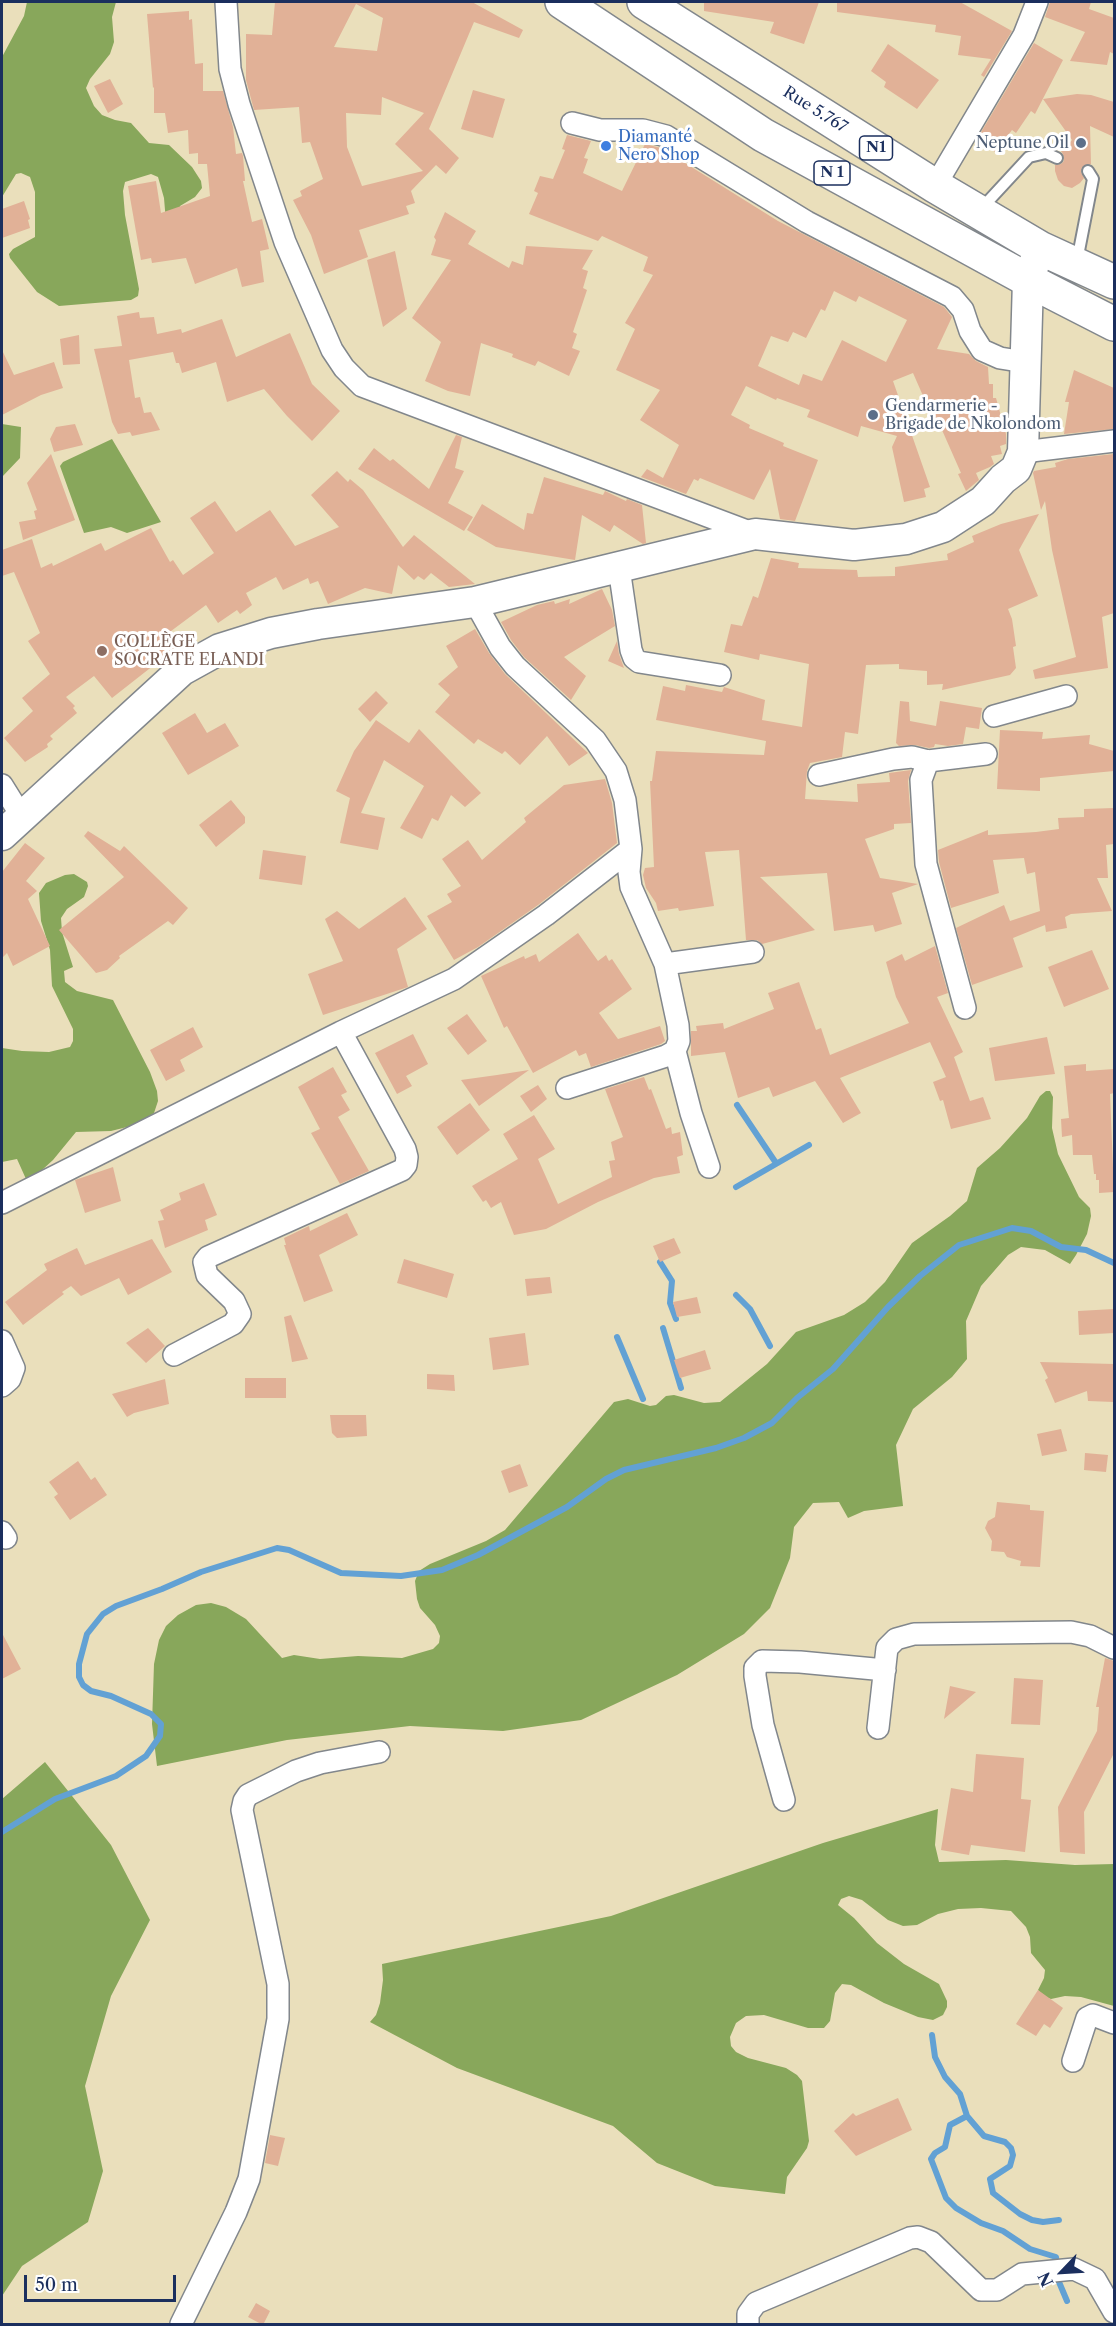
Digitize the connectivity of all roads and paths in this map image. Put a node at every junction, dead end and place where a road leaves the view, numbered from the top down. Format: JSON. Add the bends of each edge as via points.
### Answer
{"nodes":[{"id":1,"x":226,"y":2,"type":"edge"},
{"id":2,"x":562,"y":2,"type":"edge"},
{"id":3,"x":644,"y":2,"type":"edge"},
{"id":4,"x":1037,"y":2,"type":"edge"},
{"id":5,"x":572,"y":123,"type":"dead end"},
{"id":6,"x":1058,"y":158,"type":"dead end"},
{"id":7,"x":1088,"y":171,"type":"dead end"},
{"id":8,"x":935,"y":186,"type":"junction"},
{"id":9,"x":979,"y":211,"type":"junction"},
{"id":10,"x":1040,"y":248,"type":"junction"},
{"id":11,"x":1076,"y":264,"type":"junction"},
{"id":12,"x":1028,"y":280,"type":"junction"},
{"id":13,"x":1114,"y":282,"type":"edge"},
{"id":14,"x":1114,"y":324,"type":"edge"},
{"id":15,"x":1025,"y":362,"type":"junction"},
{"id":16,"x":1114,"y":441,"type":"edge"},
{"id":17,"x":1023,"y":452,"type":"junction"},
{"id":18,"x":755,"y":534,"type":"junction"},
{"id":19,"x":619,"y":568,"type":"junction"},
{"id":20,"x":475,"y":602,"type":"junction"},
{"id":21,"x":720,"y":675,"type":"dead end"},
{"id":22,"x":1066,"y":696,"type":"dead end"},
{"id":23,"x":994,"y":716,"type":"dead end"},
{"id":24,"x":986,"y":754,"type":"dead end"},
{"id":25,"x":928,"y":760,"type":"junction"},
{"id":26,"x":819,"y":775,"type":"dead end"},
{"id":27,"x":2,"y":785,"type":"edge"},
{"id":28,"x":12,"y":826,"type":"edge"},
{"id":29,"x":631,"y":849,"type":"junction"},
{"id":30,"x":753,"y":952,"type":"dead end"},
{"id":31,"x":665,"y":964,"type":"junction"},
{"id":32,"x":965,"y":1008,"type":"dead end"},
{"id":33,"x":341,"y":1032,"type":"junction"},
{"id":34,"x":675,"y":1051,"type":"junction"},
{"id":35,"x":567,"y":1088,"type":"dead end"},
{"id":36,"x":709,"y":1167,"type":"dead end"},
{"id":37,"x":2,"y":1203,"type":"edge"},
{"id":38,"x":2,"y":1341,"type":"edge"},
{"id":39,"x":174,"y":1355,"type":"dead end"},
{"id":40,"x":2,"y":1386,"type":"edge"},
{"id":41,"x":1114,"y":1648,"type":"edge"},
{"id":42,"x":885,"y":1670,"type":"junction"},
{"id":43,"x":878,"y":1728,"type":"dead end"},
{"id":44,"x":379,"y":1752,"type":"dead end"},
{"id":45,"x":784,"y":1800,"type":"dead end"},
{"id":46,"x":1114,"y":2023,"type":"edge"},
{"id":47,"x":1072,"y":2061,"type":"dead end"},
{"id":48,"x":1114,"y":2312,"type":"edge"},
{"id":49,"x":181,"y":2325,"type":"edge"},
{"id":50,"x":748,"y":2325,"type":"edge"}],
"edges":[{"from":1,"to":18,"type":"street","via":[[230,69],[239,105],[285,242],[344,369],[362,386]]},
{"from":2,"to":12,"type":"highway","number":"N 1","via":[[763,135]]},
{"from":3,"to":8,"type":"highway","name":"Rue 5.767","number":"N1"},
{"from":4,"to":8,"type":"street","via":[[1024,35]]},
{"from":5,"to":15,"type":"street","via":[[600,130],[642,130],[666,136],[807,222],[952,297],[963,310],[982,350]]},
{"from":6,"to":9,"type":"lane","via":[[1046,153],[1029,158]]},
{"from":7,"to":11,"type":"lane","via":[[1093,179]]},
{"from":8,"to":9,"type":"highway","name":"Rue 5.767","number":"N1"},
{"from":9,"to":10,"type":"highway","name":"Rue 5.767","number":"N1"},
{"from":10,"to":11,"type":"highway","name":"Rue 5.767","number":"N1"},
{"from":10,"to":12,"type":"main road"},
{"from":11,"to":13,"type":"highway","name":"Rue 5.767","number":"N1"},
{"from":12,"to":14,"type":"highway","number":"N 1"},
{"from":12,"to":15,"type":"main road"},
{"from":15,"to":17,"type":"main road"},
{"from":16,"to":17,"type":"street"},
{"from":17,"to":18,"type":"main road","via":[[1016,469],[983,501],[943,527],[906,539],[854,545]]},
{"from":18,"to":19,"type":"main road"},
{"from":19,"to":20,"type":"main road"},
{"from":19,"to":21,"type":"street","via":[[634,658]]},
{"from":20,"to":28,"type":"main road","via":[[318,624],[220,649],[182,670]]},
{"from":20,"to":29,"type":"street","via":[[515,666],[595,740],[616,771],[625,800]]},
{"from":22,"to":23,"type":"street"},
{"from":24,"to":25,"type":"street"},
{"from":25,"to":26,"type":"street","via":[[893,759]]},
{"from":25,"to":32,"type":"street","via":[[921,780],[926,864]]},
{"from":27,"to":28,"type":"street"},
{"from":29,"to":31,"type":"street","via":[[631,887]]},
{"from":29,"to":33,"type":"street","via":[[454,979]]},
{"from":30,"to":31,"type":"street"},
{"from":31,"to":34,"type":"street","via":[[678,1025]]},
{"from":33,"to":37,"type":"street"},
{"from":33,"to":39,"type":"street","via":[[405,1149],[406,1164],[402,1170],[208,1257],[204,1262],[207,1275],[234,1301],[240,1314],[233,1324]]},
{"from":34,"to":35,"type":"street"},
{"from":34,"to":36,"type":"street"},
{"from":38,"to":40,"type":"street","via":[[14,1368]]},
{"from":41,"to":42,"type":"street","via":[[1071,1632],[914,1635],[896,1639],[887,1648]]},
{"from":42,"to":43,"type":"street"},
{"from":42,"to":45,"type":"street","via":[[762,1661],[755,1668],[763,1725]]},
{"from":44,"to":49,"type":"street","via":[[296,1771],[248,1795],[244,1801],[242,1810],[278,1984],[278,2019],[249,2179]]},
{"from":46,"to":47,"type":"street","via":[[1093,2015],[1087,2018]]},
{"from":48,"to":50,"type":"street","via":[[1095,2279],[1074,2269],[1022,2274],[997,2290],[981,2290],[931,2242],[918,2237],[756,2303],[748,2314]]}]}
